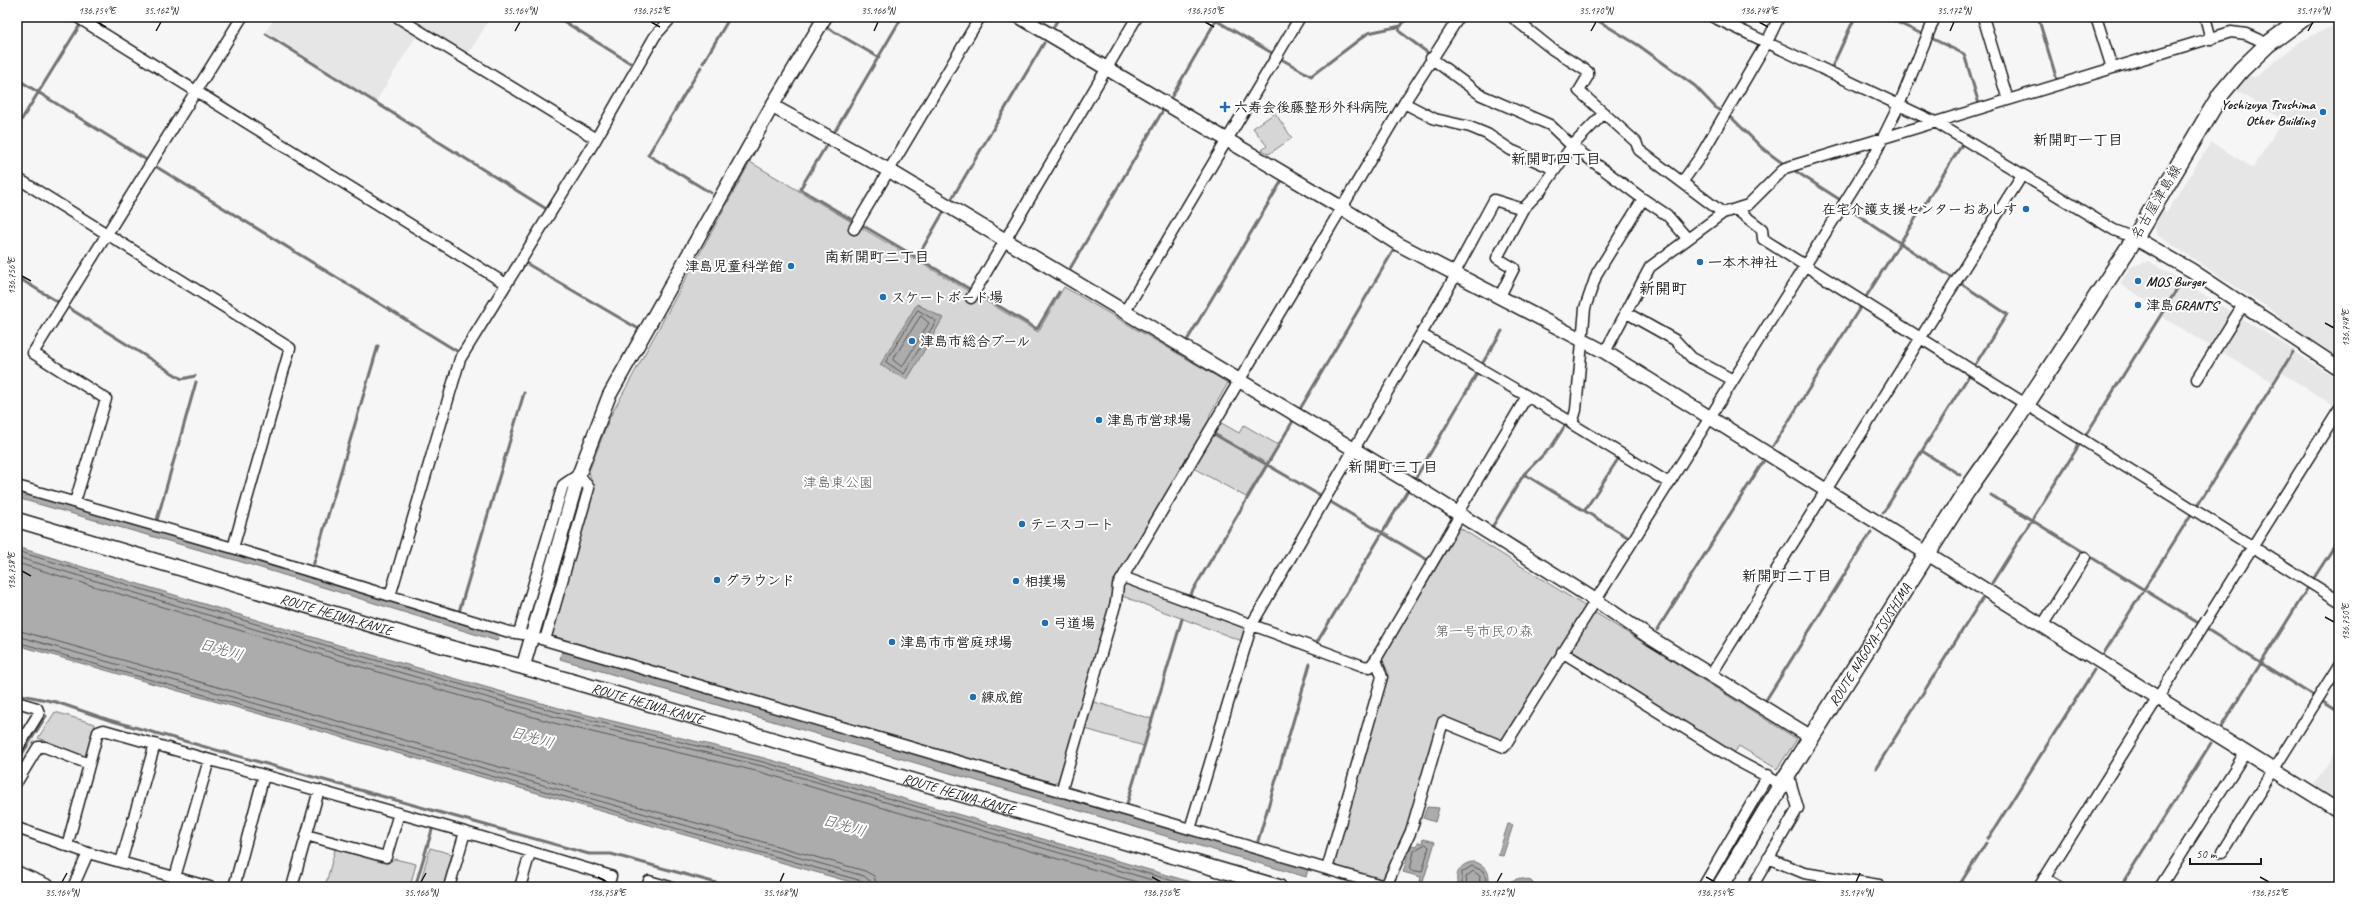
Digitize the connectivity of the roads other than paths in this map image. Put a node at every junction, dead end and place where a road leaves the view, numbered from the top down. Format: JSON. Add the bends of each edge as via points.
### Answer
{"nodes":[{"id":1,"x":77,"y":17,"type":"edge"},
{"id":2,"x":242,"y":17,"type":"edge"},
{"id":3,"x":397,"y":17,"type":"edge"},
{"id":4,"x":672,"y":17,"type":"edge"},
{"id":5,"x":825,"y":17,"type":"edge"},
{"id":6,"x":980,"y":17,"type":"edge"},
{"id":7,"x":1020,"y":17,"type":"edge"},
{"id":8,"x":1137,"y":17,"type":"edge"},
{"id":9,"x":1300,"y":17,"type":"edge"},
{"id":10,"x":1459,"y":17,"type":"edge"},
{"id":11,"x":1512,"y":17,"type":"edge"},
{"id":12,"x":1713,"y":17,"type":"edge"},
{"id":13,"x":1778,"y":17,"type":"edge"},
{"id":14,"x":1935,"y":17,"type":"edge"},
{"id":15,"x":1983,"y":17,"type":"edge"},
{"id":16,"x":2096,"y":17,"type":"edge"},
{"id":17,"x":2205,"y":17,"type":"edge"},
{"id":18,"x":2305,"y":17,"type":"edge"},
{"id":19,"x":2211,"y":39,"type":"junction"},
{"id":20,"x":1767,"y":42,"type":"junction"},
{"id":21,"x":2268,"y":44,"type":"junction"},
{"id":22,"x":1432,"y":58,"type":"junction"},
{"id":23,"x":2112,"y":68,"type":"junction"},
{"id":24,"x":1106,"y":69,"type":"junction"},
{"id":25,"x":196,"y":91,"type":"junction"},
{"id":26,"x":2008,"y":100,"type":"junction"},
{"id":27,"x":1404,"y":103,"type":"junction"},
{"id":28,"x":1899,"y":104,"type":"junction"},
{"id":29,"x":772,"y":106,"type":"junction"},
{"id":30,"x":1604,"y":113,"type":"junction"},
{"id":31,"x":1937,"y":123,"type":"junction"},
{"id":32,"x":1882,"y":138,"type":"junction"},
{"id":33,"x":596,"y":139,"type":"junction"},
{"id":34,"x":1228,"y":139,"type":"junction"},
{"id":35,"x":1572,"y":146,"type":"junction"},
{"id":36,"x":1554,"y":169,"type":"junction"},
{"id":37,"x":890,"y":171,"type":"junction"},
{"id":38,"x":2022,"y":175,"type":"junction"},
{"id":39,"x":17,"y":178,"type":"edge"},
{"id":40,"x":1683,"y":181,"type":"junction"},
{"id":41,"x":1643,"y":199,"type":"junction"},
{"id":42,"x":1342,"y":208,"type":"junction"},
{"id":43,"x":1523,"y":210,"type":"junction"},
{"id":44,"x":1737,"y":210,"type":"junction"},
{"id":45,"x":1723,"y":213,"type":"junction"},
{"id":46,"x":854,"y":229,"type":"dead end"},
{"id":47,"x":107,"y":234,"type":"junction"},
{"id":48,"x":1687,"y":238,"type":"junction"},
{"id":49,"x":2134,"y":238,"type":"junction"},
{"id":50,"x":1005,"y":241,"type":"junction"},
{"id":51,"x":1804,"y":266,"type":"junction"},
{"id":52,"x":1455,"y":274,"type":"junction"},
{"id":53,"x":506,"y":284,"type":"junction"},
{"id":54,"x":971,"y":298,"type":"dead end"},
{"id":55,"x":1499,"y":298,"type":"junction"},
{"id":56,"x":2243,"y":305,"type":"junction"},
{"id":57,"x":1625,"y":312,"type":"junction"},
{"id":58,"x":1124,"y":314,"type":"junction"},
{"id":59,"x":1421,"y":334,"type":"junction"},
{"id":60,"x":1920,"y":339,"type":"junction"},
{"id":61,"x":1581,"y":340,"type":"junction"},
{"id":62,"x":1605,"y":352,"type":"junction"},
{"id":63,"x":2339,"y":368,"type":"edge"},
{"id":64,"x":2197,"y":379,"type":"dead end"},
{"id":65,"x":1733,"y":380,"type":"junction"},
{"id":66,"x":1239,"y":381,"type":"junction"},
{"id":67,"x":1527,"y":396,"type":"junction"},
{"id":68,"x":2026,"y":405,"type":"junction"},
{"id":69,"x":2339,"y":409,"type":"edge"},
{"id":70,"x":1710,"y":417,"type":"junction"},
{"id":71,"x":1573,"y":423,"type":"junction"},
{"id":72,"x":1354,"y":450,"type":"junction"},
{"id":73,"x":579,"y":474,"type":"junction"},
{"id":74,"x":1669,"y":483,"type":"junction"},
{"id":75,"x":17,"y":486,"type":"edge"},
{"id":76,"x":1825,"y":490,"type":"junction"},
{"id":77,"x":75,"y":502,"type":"junction"},
{"id":78,"x":1459,"y":514,"type":"junction"},
{"id":79,"x":17,"y":520,"type":"edge"},
{"id":80,"x":2252,"y":547,"type":"junction"},
{"id":81,"x":233,"y":548,"type":"junction"},
{"id":82,"x":1926,"y":554,"type":"junction"},
{"id":83,"x":2085,"y":557,"type":"dead end"},
{"id":84,"x":1124,"y":577,"type":"junction"},
{"id":85,"x":390,"y":596,"type":"junction"},
{"id":86,"x":1595,"y":600,"type":"junction"},
{"id":87,"x":2339,"y":601,"type":"edge"},
{"id":88,"x":1252,"y":624,"type":"junction"},
{"id":89,"x":2042,"y":626,"type":"junction"},
{"id":90,"x":1562,"y":652,"type":"junction"},
{"id":91,"x":1376,"y":659,"type":"junction"},
{"id":92,"x":2339,"y":665,"type":"edge"},
{"id":93,"x":523,"y":667,"type":"junction"},
{"id":94,"x":1711,"y":675,"type":"junction"},
{"id":95,"x":2157,"y":698,"type":"junction"},
{"id":96,"x":17,"y":702,"type":"edge"},
{"id":97,"x":1811,"y":737,"type":"junction"},
{"id":98,"x":155,"y":744,"type":"junction"},
{"id":99,"x":17,"y":748,"type":"edge"},
{"id":100,"x":2245,"y":753,"type":"junction"},
{"id":101,"x":209,"y":760,"type":"junction"},
{"id":102,"x":89,"y":764,"type":"junction"},
{"id":103,"x":2273,"y":770,"type":"junction"},
{"id":104,"x":264,"y":775,"type":"junction"},
{"id":105,"x":1768,"y":775,"type":"junction"},
{"id":106,"x":1785,"y":779,"type":"junction"},
{"id":107,"x":17,"y":782,"type":"edge"},
{"id":108,"x":319,"y":790,"type":"junction"},
{"id":109,"x":1061,"y":792,"type":"junction"},
{"id":110,"x":2339,"y":811,"type":"edge"},
{"id":111,"x":399,"y":813,"type":"junction"},
{"id":112,"x":17,"y":828,"type":"edge"},
{"id":113,"x":1190,"y":829,"type":"junction"},
{"id":114,"x":465,"y":832,"type":"junction"},
{"id":115,"x":306,"y":835,"type":"junction"},
{"id":116,"x":67,"y":846,"type":"junction"},
{"id":117,"x":2222,"y":852,"type":"dead end"},
{"id":118,"x":88,"y":853,"type":"junction"},
{"id":119,"x":530,"y":853,"type":"junction"},
{"id":120,"x":1768,"y":858,"type":"junction"},
{"id":121,"x":121,"y":862,"type":"junction"},
{"id":122,"x":1327,"y":869,"type":"junction"},
{"id":123,"x":175,"y":877,"type":"junction"},
{"id":124,"x":22,"y":879,"type":"edge"},
{"id":125,"x":2042,"y":883,"type":"edge"},
{"id":126,"x":50,"y":887,"type":"edge"},
{"id":127,"x":73,"y":887,"type":"edge"},
{"id":128,"x":210,"y":887,"type":"edge"},
{"id":129,"x":234,"y":887,"type":"edge"},
{"id":130,"x":292,"y":887,"type":"edge"},
{"id":131,"x":449,"y":887,"type":"edge"},
{"id":132,"x":520,"y":887,"type":"edge"},
{"id":133,"x":608,"y":887,"type":"edge"},
{"id":134,"x":647,"y":887,"type":"edge"},
{"id":135,"x":670,"y":887,"type":"edge"},
{"id":136,"x":1279,"y":887,"type":"edge"},
{"id":137,"x":1387,"y":887,"type":"edge"},
{"id":138,"x":1703,"y":887,"type":"edge"},
{"id":139,"x":1720,"y":887,"type":"edge"},
{"id":140,"x":1752,"y":887,"type":"edge"},
{"id":141,"x":1878,"y":887,"type":"edge"},
{"id":142,"x":2059,"y":887,"type":"edge"},
{"id":143,"x":2160,"y":887,"type":"edge"}],
"edges":[{"from":1,"to":25,"type":"street"},
{"from":2,"to":25,"type":"street"},
{"from":3,"to":33,"type":"street"},
{"from":4,"to":33,"type":"street","via":[[655,36]]},
{"from":5,"to":29,"type":"street"},
{"from":6,"to":37,"type":"street"},
{"from":7,"to":24,"type":"street"},
{"from":8,"to":24,"type":"street"},
{"from":9,"to":34,"type":"street"},
{"from":10,"to":22,"type":"street"},
{"from":11,"to":30,"type":"street","via":[[1552,49],[1588,72],[1579,91]]},
{"from":12,"to":20,"type":"street"},
{"from":13,"to":20,"type":"street"},
{"from":14,"to":28,"type":"street"},
{"from":15,"to":26,"type":"street"},
{"from":16,"to":23,"type":"street"},
{"from":17,"to":19,"type":"street"},
{"from":18,"to":21,"type":"main road","name":"名古屋津島線"},
{"from":19,"to":21,"type":"street","via":[[2232,32],[2246,34]]},
{"from":19,"to":23,"type":"street"},
{"from":20,"to":28,"type":"street"},
{"from":20,"to":40,"type":"street","via":[[1700,157]]},
{"from":21,"to":49,"type":"main road","name":"名古屋津島線","via":[[2221,94]]},
{"from":22,"to":27,"type":"street"},
{"from":22,"to":35,"type":"street","via":[[1481,95],[1550,125]]},
{"from":23,"to":26,"type":"street"},
{"from":24,"to":34,"type":"street"},
{"from":24,"to":50,"type":"street"},
{"from":25,"to":47,"type":"street"},
{"from":25,"to":53,"type":"street"},
{"from":26,"to":31,"type":"street"},
{"from":27,"to":36,"type":"street","via":[[1435,118],[1487,134],[1511,150]]},
{"from":27,"to":42,"type":"street"},
{"from":28,"to":31,"type":"street"},
{"from":28,"to":32,"type":"street"},
{"from":29,"to":37,"type":"street"},
{"from":29,"to":73,"type":"street","via":[[610,396]]},
{"from":30,"to":35,"type":"street"},
{"from":30,"to":40,"type":"street","via":[[1636,142],[1638,150]]},
{"from":31,"to":32,"type":"street"},
{"from":31,"to":38,"type":"street"},
{"from":32,"to":44,"type":"street","via":[[1789,167],[1748,205]]},
{"from":32,"to":51,"type":"street"},
{"from":33,"to":53,"type":"street"},
{"from":34,"to":42,"type":"street"},
{"from":34,"to":58,"type":"street"},
{"from":35,"to":36,"type":"street"},
{"from":35,"to":41,"type":"street"},
{"from":36,"to":43,"type":"street","via":[[1541,190]]},
{"from":37,"to":46,"type":"street"},
{"from":37,"to":50,"type":"street"},
{"from":38,"to":49,"type":"street","via":[[2114,230]]},
{"from":38,"to":60,"type":"street"},
{"from":39,"to":47,"type":"street"},
{"from":40,"to":45,"type":"street"},
{"from":41,"to":48,"type":"street","via":[[1667,215]]},
{"from":41,"to":61,"type":"street","via":[[1597,273],[1585,308]]},
{"from":42,"to":52,"type":"street","via":[[1398,244]]},
{"from":42,"to":66,"type":"street"},
{"from":43,"to":52,"type":"street","via":[[1494,200]]},
{"from":43,"to":55,"type":"street","via":[[1497,258],[1514,268]]},
{"from":44,"to":45,"type":"street"},
{"from":44,"to":51,"type":"street","via":[[1762,229],[1763,239]]},
{"from":45,"to":48,"type":"street"},
{"from":47,"to":77,"type":"street","via":[[33,353],[106,399]]},
{"from":47,"to":81,"type":"street","via":[[290,348]]},
{"from":48,"to":57,"type":"street","via":[[1650,267]]},
{"from":49,"to":56,"type":"street","via":[[2191,270]]},
{"from":49,"to":68,"type":"main road","name":"名古屋津島線"},
{"from":50,"to":54,"type":"street"},
{"from":50,"to":58,"type":"street"},
{"from":51,"to":60,"type":"street"},
{"from":51,"to":65,"type":"street"},
{"from":52,"to":55,"type":"street"},
{"from":52,"to":59,"type":"street"},
{"from":53,"to":85,"type":"street","via":[[460,359]]},
{"from":55,"to":61,"type":"street"},
{"from":56,"to":63,"type":"street"},
{"from":56,"to":64,"type":"street"},
{"from":57,"to":62,"type":"street"},
{"from":57,"to":65,"type":"street","via":[[1675,340],[1692,358]]},
{"from":58,"to":66,"type":"street"},
{"from":59,"to":67,"type":"street"},
{"from":59,"to":72,"type":"street"},
{"from":60,"to":68,"type":"street"},
{"from":60,"to":76,"type":"street"},
{"from":61,"to":62,"type":"street"},
{"from":61,"to":71,"type":"street"},
{"from":62,"to":70,"type":"street"},
{"from":65,"to":70,"type":"street"},
{"from":66,"to":72,"type":"street"},
{"from":66,"to":84,"type":"street"},
{"from":67,"to":71,"type":"street"},
{"from":67,"to":78,"type":"street"},
{"from":68,"to":80,"type":"street"},
{"from":68,"to":82,"type":"main road","name":"ROUTE NAGOYA-TSUSHIMA"},
{"from":69,"to":80,"type":"street"},
{"from":70,"to":74,"type":"street"},
{"from":70,"to":76,"type":"street"},
{"from":71,"to":74,"type":"street"},
{"from":72,"to":78,"type":"street"},
{"from":72,"to":88,"type":"street"},
{"from":73,"to":85,"type":"street","via":[[563,485],[521,633]]},
{"from":73,"to":93,"type":"street"},
{"from":73,"to":109,"type":"street","via":[[589,488],[543,640]]},
{"from":74,"to":86,"type":"street"},
{"from":75,"to":77,"type":"street"},
{"from":76,"to":82,"type":"street"},
{"from":76,"to":94,"type":"street"},
{"from":77,"to":81,"type":"street"},
{"from":78,"to":86,"type":"street"},
{"from":78,"to":91,"type":"street"},
{"from":79,"to":93,"type":"main road","name":"ROUTE HEIWA-KANIE","via":[[440,645]]},
{"from":80,"to":87,"type":"street"},
{"from":80,"to":95,"type":"street"},
{"from":81,"to":85,"type":"street"},
{"from":82,"to":89,"type":"street"},
{"from":82,"to":97,"type":"main road","name":"ROUTE NAGOYA-TSUSHIMA"},
{"from":83,"to":89,"type":"street"},
{"from":84,"to":88,"type":"street"},
{"from":84,"to":109,"type":"street","via":[[1118,585],[1116,602]]},
{"from":86,"to":90,"type":"street"},
{"from":86,"to":94,"type":"street"},
{"from":88,"to":91,"type":"street","via":[[1363,666],[1370,667]]},
{"from":88,"to":113,"type":"street"},
{"from":89,"to":95,"type":"street"},
{"from":90,"to":105,"type":"street","via":[[1734,759]]},
{"from":90,"to":137,"type":"street","via":[[1504,747],[1443,722],[1411,831]]},
{"from":91,"to":122,"type":"street","via":[[1382,677]]},
{"from":92,"to":103,"type":"street"},
{"from":93,"to":136,"type":"main road","name":"ROUTE HEIWA-KANIE"},
{"from":94,"to":97,"type":"street"},
{"from":95,"to":100,"type":"street"},
{"from":95,"to":125,"type":"street"},
{"from":96,"to":99,"type":"street","via":[[37,708],[39,714]]},
{"from":97,"to":106,"type":"main road","name":"ROUTE NAGOYA-TSUSHIMA"},
{"from":98,"to":101,"type":"street"},
{"from":98,"to":102,"type":"street","via":[[104,730],[98,732]]},
{"from":98,"to":121,"type":"street"},
{"from":100,"to":103,"type":"street"},
{"from":100,"to":143,"type":"street"},
{"from":101,"to":104,"type":"street"},
{"from":101,"to":123,"type":"street"},
{"from":102,"to":107,"type":"street","via":[[45,747],[38,747]]},
{"from":102,"to":116,"type":"street"},
{"from":103,"to":110,"type":"street"},
{"from":103,"to":117,"type":"street"},
{"from":104,"to":108,"type":"street"},
{"from":104,"to":129,"type":"street"},
{"from":105,"to":106,"type":"street"},
{"from":105,"to":138,"type":"street"},
{"from":106,"to":120,"type":"street","via":[[1798,808]]},
{"from":106,"to":139,"type":"main road","name":"ROUTE NAGOYA-TSUSHIMA"},
{"from":108,"to":111,"type":"street"},
{"from":108,"to":115,"type":"street"},
{"from":109,"to":113,"type":"street"},
{"from":111,"to":114,"type":"street"},
{"from":111,"to":115,"type":"street","via":[[386,857]]},
{"from":112,"to":116,"type":"street"},
{"from":113,"to":122,"type":"street"},
{"from":114,"to":119,"type":"street"},
{"from":114,"to":131,"type":"street"},
{"from":115,"to":130,"type":"street"},
{"from":116,"to":118,"type":"street"},
{"from":118,"to":121,"type":"street"},
{"from":118,"to":127,"type":"street"},
{"from":119,"to":132,"type":"street"},
{"from":119,"to":133,"type":"street","via":[[611,876]]},
{"from":120,"to":140,"type":"street"},
{"from":120,"to":141,"type":"street","via":[[1804,873]]},
{"from":121,"to":123,"type":"street"},
{"from":122,"to":137,"type":"street"},
{"from":123,"to":128,"type":"street"},
{"from":124,"to":126,"type":"street"},
{"from":125,"to":142,"type":"street"},
{"from":134,"to":135,"type":"street","via":[[649,881]]}]}
